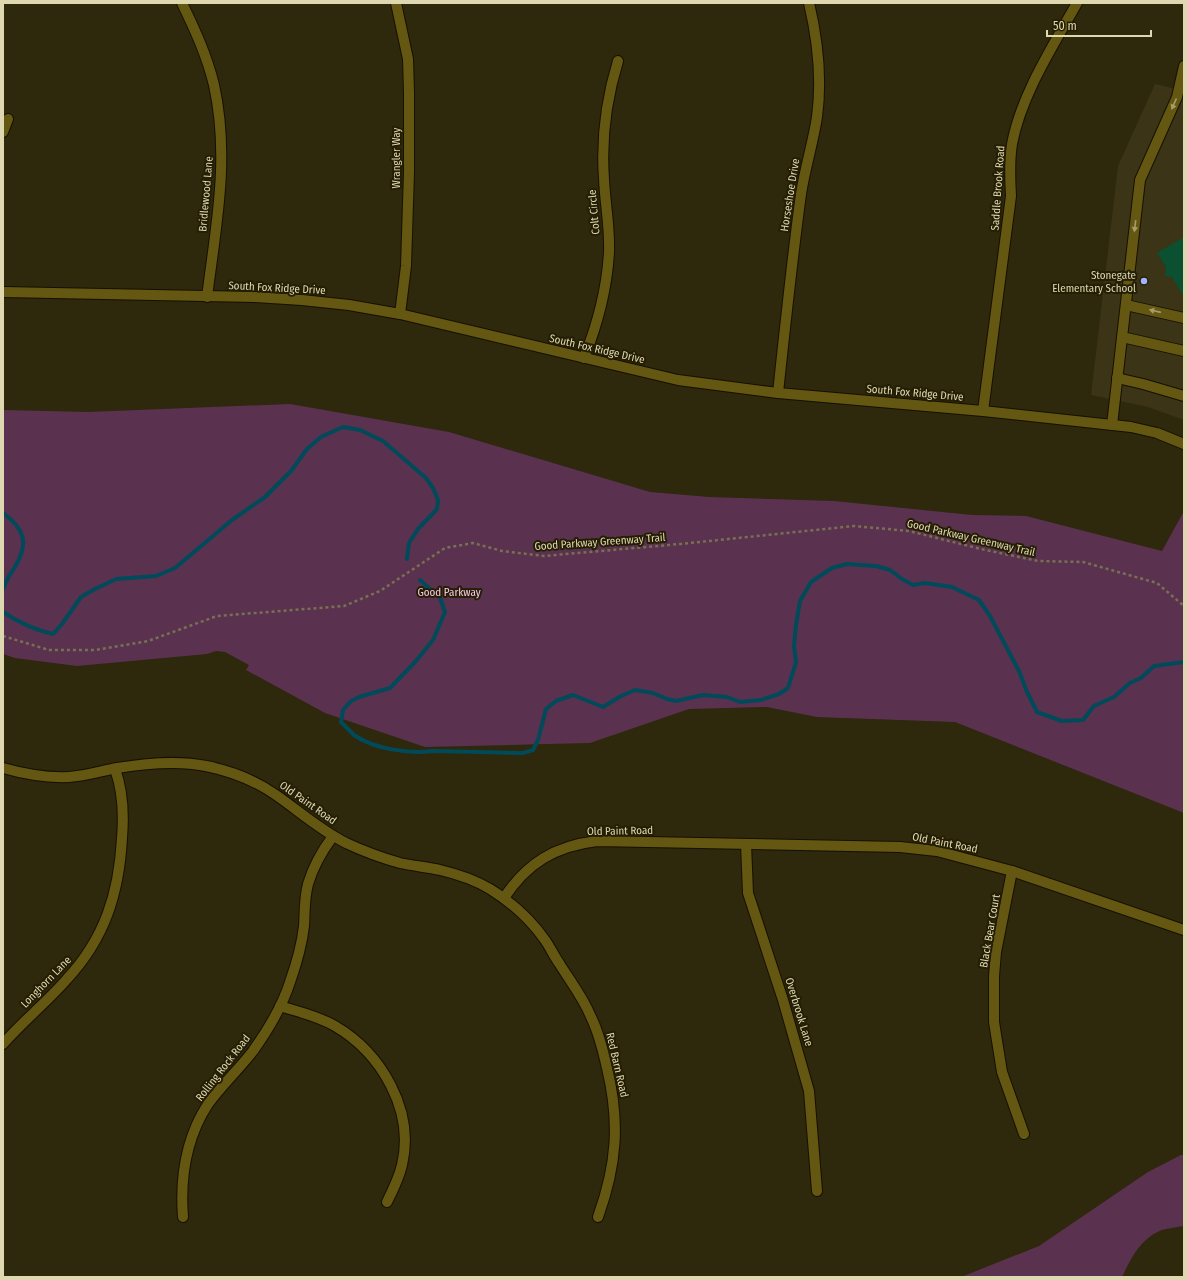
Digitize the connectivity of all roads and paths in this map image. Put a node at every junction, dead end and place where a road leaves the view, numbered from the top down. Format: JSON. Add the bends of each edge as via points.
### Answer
{"nodes":[{"id":1,"x":182,"y":3,"type":"edge"},
{"id":2,"x":396,"y":3,"type":"edge"},
{"id":3,"x":808,"y":3,"type":"edge"},
{"id":4,"x":1077,"y":3,"type":"edge"},
{"id":5,"x":618,"y":61,"type":"dead end"},
{"id":6,"x":1184,"y":66,"type":"edge"},
{"id":7,"x":8,"y":119,"type":"dead end"},
{"id":8,"x":3,"y":132,"type":"edge"},
{"id":9,"x":3,"y":292,"type":"edge"},
{"id":10,"x":207,"y":297,"type":"junction"},
{"id":11,"x":1126,"y":305,"type":"junction"},
{"id":12,"x":400,"y":314,"type":"junction"},
{"id":13,"x":1184,"y":318,"type":"edge"},
{"id":14,"x":1122,"y":337,"type":"junction"},
{"id":15,"x":1184,"y":351,"type":"edge"},
{"id":16,"x":584,"y":358,"type":"junction"},
{"id":17,"x":1117,"y":378,"type":"junction"},
{"id":18,"x":778,"y":393,"type":"junction"},
{"id":19,"x":1184,"y":396,"type":"edge"},
{"id":20,"x":983,"y":411,"type":"junction"},
{"id":21,"x":1112,"y":425,"type":"junction"},
{"id":22,"x":1184,"y":444,"type":"edge"},
{"id":23,"x":1184,"y":606,"type":"edge"},
{"id":24,"x":3,"y":636,"type":"edge"},
{"id":25,"x":3,"y":768,"type":"edge"},
{"id":26,"x":115,"y":769,"type":"junction"},
{"id":27,"x":333,"y":836,"type":"junction"},
{"id":28,"x":746,"y":844,"type":"junction"},
{"id":29,"x":1012,"y":871,"type":"junction"},
{"id":30,"x":504,"y":898,"type":"junction"},
{"id":31,"x":1184,"y":930,"type":"edge"},
{"id":32,"x":280,"y":1006,"type":"junction"},
{"id":33,"x":3,"y":1044,"type":"edge"},
{"id":34,"x":1024,"y":1134,"type":"dead end"},
{"id":35,"x":817,"y":1190,"type":"dead end"},
{"id":36,"x":387,"y":1202,"type":"dead end"},
{"id":37,"x":184,"y":1217,"type":"dead end"},
{"id":38,"x":598,"y":1217,"type":"dead end"}],
"edges":[{"from":1,"to":10,"type":"street","name":"Bridlewood Lane","via":[[204,53],[220,117],[221,189]]},
{"from":2,"to":12,"type":"street","name":"Wrangler Way","via":[[408,59],[409,93],[406,266]]},
{"from":3,"to":18,"type":"street","name":"Horseshoe Drive","via":[[816,36],[820,93],[803,178]]},
{"from":4,"to":20,"type":"street","name":"Saddle Brook Road","via":[[1026,101],[1012,143],[1011,196]]},
{"from":5,"to":16,"type":"street","name":"Colt Circle","via":[[609,90],[602,155],[609,220],[606,280],[594,334]]},
{"from":6,"to":11,"type":"street","one_way":true,"via":[[1177,97],[1140,180]]},
{"from":7,"to":8,"type":"street"},
{"from":9,"to":10,"type":"street","name":"South Fox Ridge Drive"},
{"from":10,"to":12,"type":"street","name":"South Fox Ridge Drive","via":[[302,300]]},
{"from":13,"to":11,"type":"street","one_way":true},
{"from":11,"to":14,"type":"street"},
{"from":12,"to":16,"type":"street","name":"South Fox Ridge Drive"},
{"from":14,"to":15,"type":"street"},
{"from":14,"to":17,"type":"street"},
{"from":16,"to":18,"type":"street","name":"South Fox Ridge Drive","via":[[678,380]]},
{"from":17,"to":19,"type":"street"},
{"from":17,"to":21,"type":"street"},
{"from":18,"to":20,"type":"street","name":"South Fox Ridge Drive"},
{"from":20,"to":21,"type":"street","name":"South Fox Ridge Drive"},
{"from":21,"to":22,"type":"street","name":"South Fox Ridge Drive","via":[[1157,433]]},
{"from":23,"to":24,"type":"path","name":"Good Parkway Greenway Trail","via":[[1157,583],[1083,562],[1038,561],[909,531],[854,526],[544,556],[502,551],[473,543],[445,548],[380,591],[344,606],[217,616],[148,640],[96,650],[49,650]]},
{"from":25,"to":26,"type":"street","name":"Old Paint Road","via":[[44,777],[70,777]]},
{"from":26,"to":27,"type":"street","name":"Old Paint Road","via":[[180,762],[228,772],[252,781],[275,794]]},
{"from":26,"to":33,"type":"street","name":"Longhorn Lane","via":[[124,813],[121,862],[109,912],[83,960],[67,980],[16,1028]]},
{"from":27,"to":30,"type":"street","name":"Old Paint Road","via":[[372,854],[464,877]]},
{"from":27,"to":32,"type":"street","name":"Rolling Rock Road","via":[[315,864],[308,884],[304,927],[298,954]]},
{"from":28,"to":29,"type":"street","name":"Old Paint Road","via":[[900,847],[937,852]]},
{"from":28,"to":30,"type":"street","name":"Old Paint Road","via":[[597,841],[579,843],[542,858],[526,871]]},
{"from":28,"to":35,"type":"street","name":"Overbrook Lane","via":[[748,894],[783,1000],[809,1091]]},
{"from":29,"to":31,"type":"street","name":"Old Paint Road"},
{"from":29,"to":34,"type":"street","name":"Black Bear Court","via":[[996,952],[994,1022],[1002,1072]]},
{"from":30,"to":38,"type":"street","name":"Red Barn Road","via":[[531,922],[546,942],[576,987],[601,1043],[611,1084],[615,1146],[612,1173]]},
{"from":32,"to":36,"type":"street","via":[[314,1016],[335,1026],[370,1054],[384,1072],[400,1107],[405,1143],[401,1170]]},
{"from":32,"to":37,"type":"street","name":"Rolling Rock Road","via":[[263,1036],[221,1088],[197,1126],[188,1150],[183,1175]]}]}
